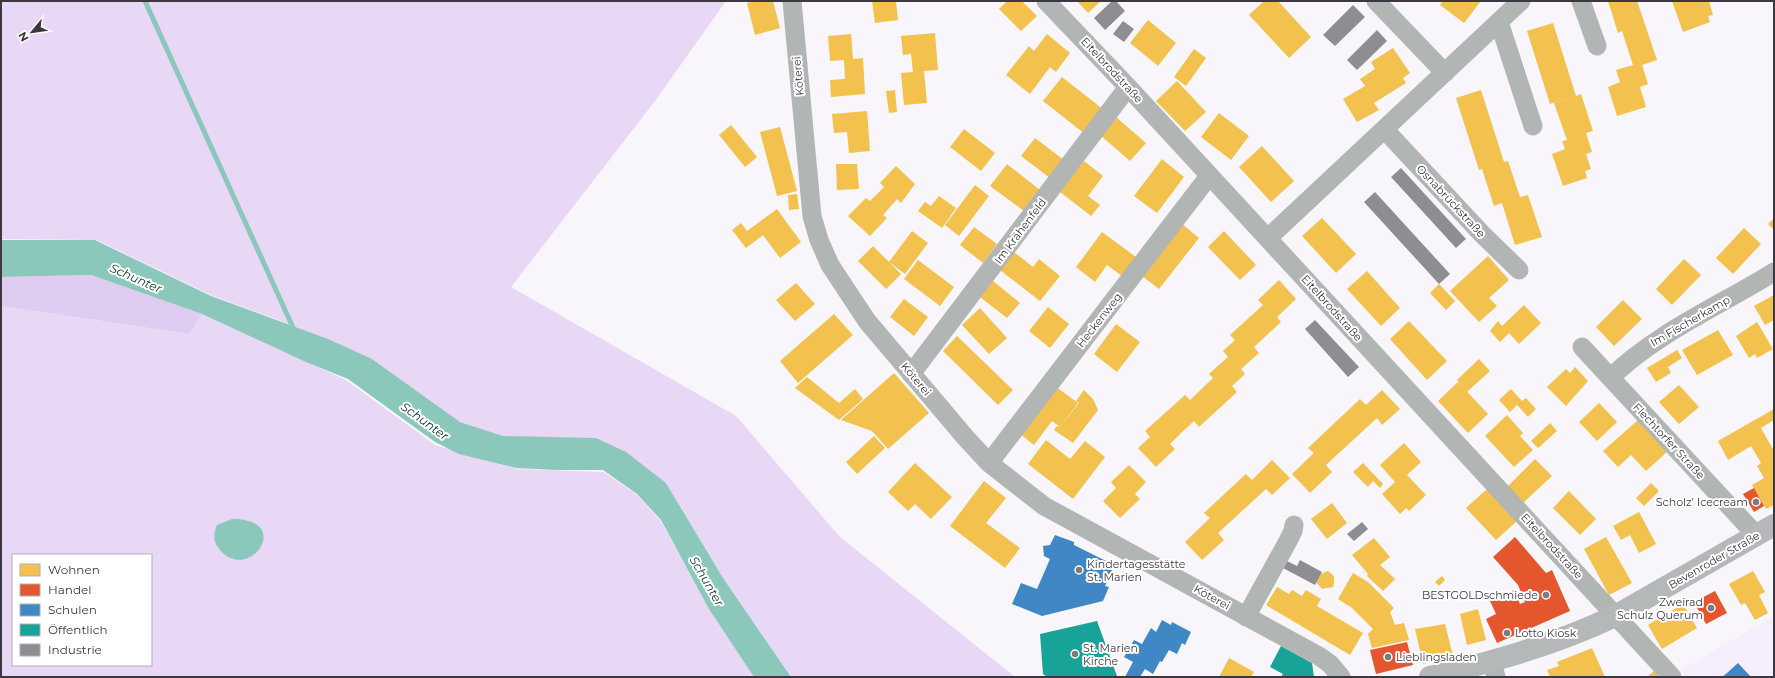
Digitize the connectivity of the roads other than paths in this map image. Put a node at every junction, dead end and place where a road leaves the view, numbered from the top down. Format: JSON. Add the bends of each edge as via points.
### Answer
{"nodes":[{"id":1,"x":792,"y":1,"type":"edge"},
{"id":2,"x":1046,"y":1,"type":"edge"},
{"id":3,"x":1376,"y":1,"type":"edge"},
{"id":4,"x":1521,"y":1,"type":"edge"},
{"id":5,"x":1581,"y":1,"type":"edge"},
{"id":6,"x":1499,"y":22,"type":"junction"},
{"id":7,"x":1597,"y":46,"type":"dead end"},
{"id":8,"x":1445,"y":73,"type":"junction"},
{"id":9,"x":1128,"y":87,"type":"junction"},
{"id":10,"x":1533,"y":126,"type":"dead end"},
{"id":11,"x":1385,"y":130,"type":"junction"},
{"id":12,"x":1209,"y":176,"type":"junction"},
{"id":13,"x":1268,"y":238,"type":"junction"},
{"id":14,"x":1519,"y":270,"type":"dead end"},
{"id":15,"x":1774,"y":272,"type":"edge"},
{"id":16,"x":1582,"y":347,"type":"dead end"},
{"id":17,"x":911,"y":374,"type":"junction"},
{"id":18,"x":1611,"y":377,"type":"junction"},
{"id":19,"x":989,"y":463,"type":"junction"},
{"id":20,"x":1294,"y":525,"type":"dead end"},
{"id":21,"x":1765,"y":530,"type":"edge"},
{"id":22,"x":1615,"y":616,"type":"junction"},
{"id":23,"x":1246,"y":617,"type":"junction"},
{"id":24,"x":1494,"y":669,"type":"edge"},
{"id":25,"x":1341,"y":677,"type":"edge"},
{"id":26,"x":1430,"y":677,"type":"edge"},
{"id":27,"x":1672,"y":677,"type":"edge"}],
"edges":[{"from":1,"to":17,"type":"street","name":"Köterei","via":[[806,163],[812,216],[819,240],[830,266],[846,291]]},
{"from":2,"to":9,"type":"street","name":"Eitelbrodstraße"},
{"from":3,"to":8,"type":"street"},
{"from":4,"to":6,"type":"street"},
{"from":5,"to":7,"type":"street"},
{"from":6,"to":8,"type":"street"},
{"from":6,"to":10,"type":"street"},
{"from":8,"to":11,"type":"street"},
{"from":9,"to":12,"type":"street","name":"Eitelbrodstraße"},
{"from":9,"to":17,"type":"street","name":"Im Krähenfeld"},
{"from":11,"to":13,"type":"street"},
{"from":11,"to":14,"type":"street","name":"Osnabrückstraße"},
{"from":12,"to":13,"type":"street","name":"Eitelbrodstraße"},
{"from":12,"to":19,"type":"street","name":"Heckenweg"},
{"from":13,"to":22,"type":"street","name":"Eitelbrodstraße"},
{"from":15,"to":18,"type":"street","name":"Im Fischerkamp","via":[[1660,338],[1632,357]]},
{"from":16,"to":18,"type":"street","name":"Flechtorfer Straße"},
{"from":17,"to":19,"type":"street","name":"Köterei"},
{"from":18,"to":21,"type":"street","name":"Flechtorfer Straße"},
{"from":19,"to":23,"type":"street","name":"Köterei","via":[[1044,506]]},
{"from":20,"to":23,"type":"street","via":[[1288,541]]},
{"from":21,"to":22,"type":"main road","name":"Bevenroder Straße"},
{"from":22,"to":24,"type":"main road","name":"Bevenroder Straße"},
{"from":22,"to":27,"type":"street","name":"Eitelbrodstraße"},
{"from":23,"to":25,"type":"street","name":"Köterei","via":[[1319,656]]},
{"from":24,"to":26,"type":"main road","name":"Bevenroder Straße"}]}
